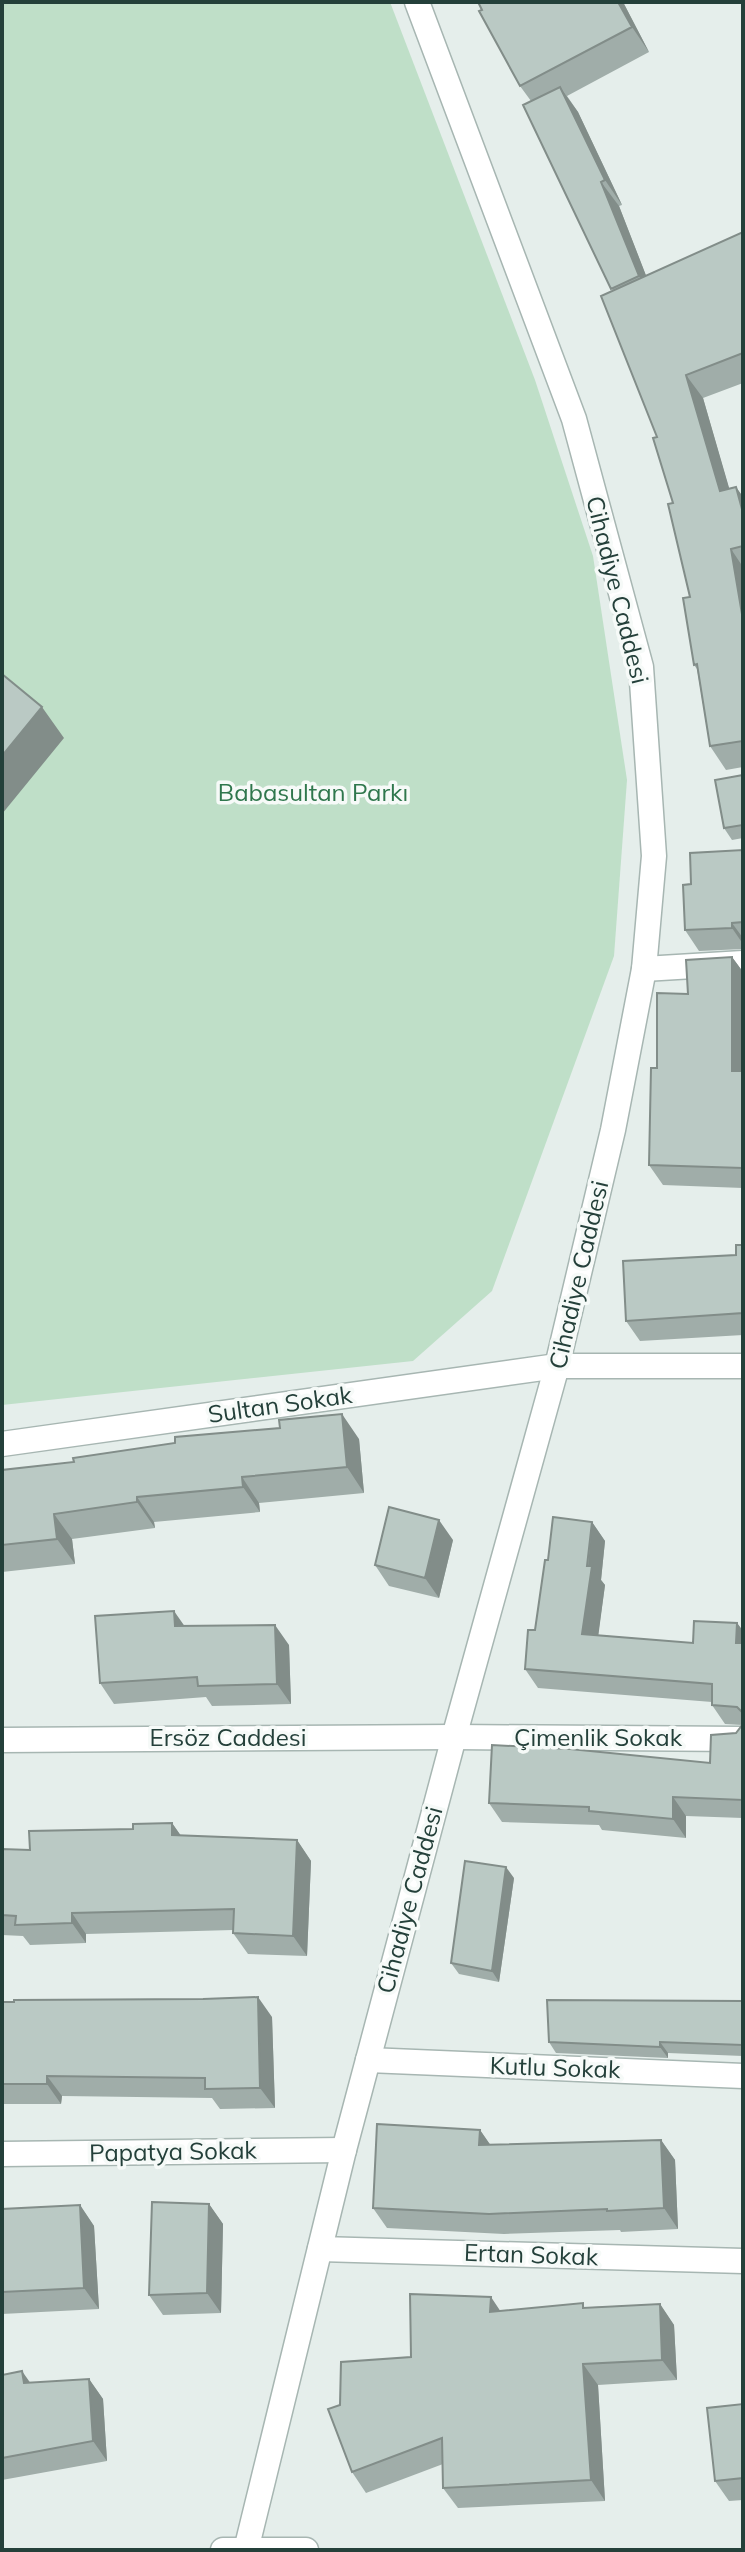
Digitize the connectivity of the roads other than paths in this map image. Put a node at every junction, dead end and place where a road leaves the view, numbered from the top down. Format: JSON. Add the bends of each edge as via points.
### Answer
{"nodes":[{"id":1,"x":417,"y":2,"type":"edge"},
{"id":2,"x":743,"y":963,"type":"edge"},
{"id":3,"x":644,"y":969,"type":"junction"},
{"id":4,"x":557,"y":1366,"type":"junction"},
{"id":5,"x":743,"y":1366,"type":"edge"},
{"id":6,"x":2,"y":1444,"type":"edge"},
{"id":7,"x":454,"y":1737,"type":"junction"},
{"id":8,"x":743,"y":1739,"type":"edge"},
{"id":9,"x":2,"y":1740,"type":"edge"},
{"id":10,"x":368,"y":2060,"type":"junction"},
{"id":11,"x":743,"y":2076,"type":"edge"},
{"id":12,"x":344,"y":2150,"type":"junction"},
{"id":13,"x":2,"y":2154,"type":"edge"},
{"id":14,"x":320,"y":2249,"type":"junction"},
{"id":15,"x":743,"y":2261,"type":"edge"},
{"id":16,"x":238,"y":2550,"type":"edge"},
{"id":17,"x":306,"y":2550,"type":"edge"}],
"edges":[{"from":1,"to":3,"type":"street","name":"Cihadiye Caddesi","via":[[574,419],[641,667],[654,856]]},
{"from":2,"to":3,"type":"street"},
{"from":3,"to":4,"type":"street","name":"Cihadiye Caddesi","via":[[613,1130]]},
{"from":4,"to":5,"type":"street","name":"Sultan Sokak"},
{"from":4,"to":6,"type":"street","name":"Sultan Sokak"},
{"from":4,"to":7,"type":"street","name":"Cihadiye Caddesi"},
{"from":7,"to":8,"type":"street","name":"Çimenlik Sokak"},
{"from":7,"to":9,"type":"street","name":"Ersöz Caddesi"},
{"from":7,"to":10,"type":"street","name":"Cihadiye Caddesi"},
{"from":10,"to":11,"type":"street","name":"Kutlu Sokak"},
{"from":10,"to":12,"type":"street","name":"Cihadiye Caddesi"},
{"from":12,"to":13,"type":"street","name":"Papatya Sokak"},
{"from":12,"to":14,"type":"street","name":"Cihadiye Caddesi"},
{"from":14,"to":15,"type":"street","name":"Ertan Sokak"},
{"from":14,"to":16,"type":"street","name":"Cihadiye Caddesi"},
{"from":16,"to":17,"type":"street"}]}
